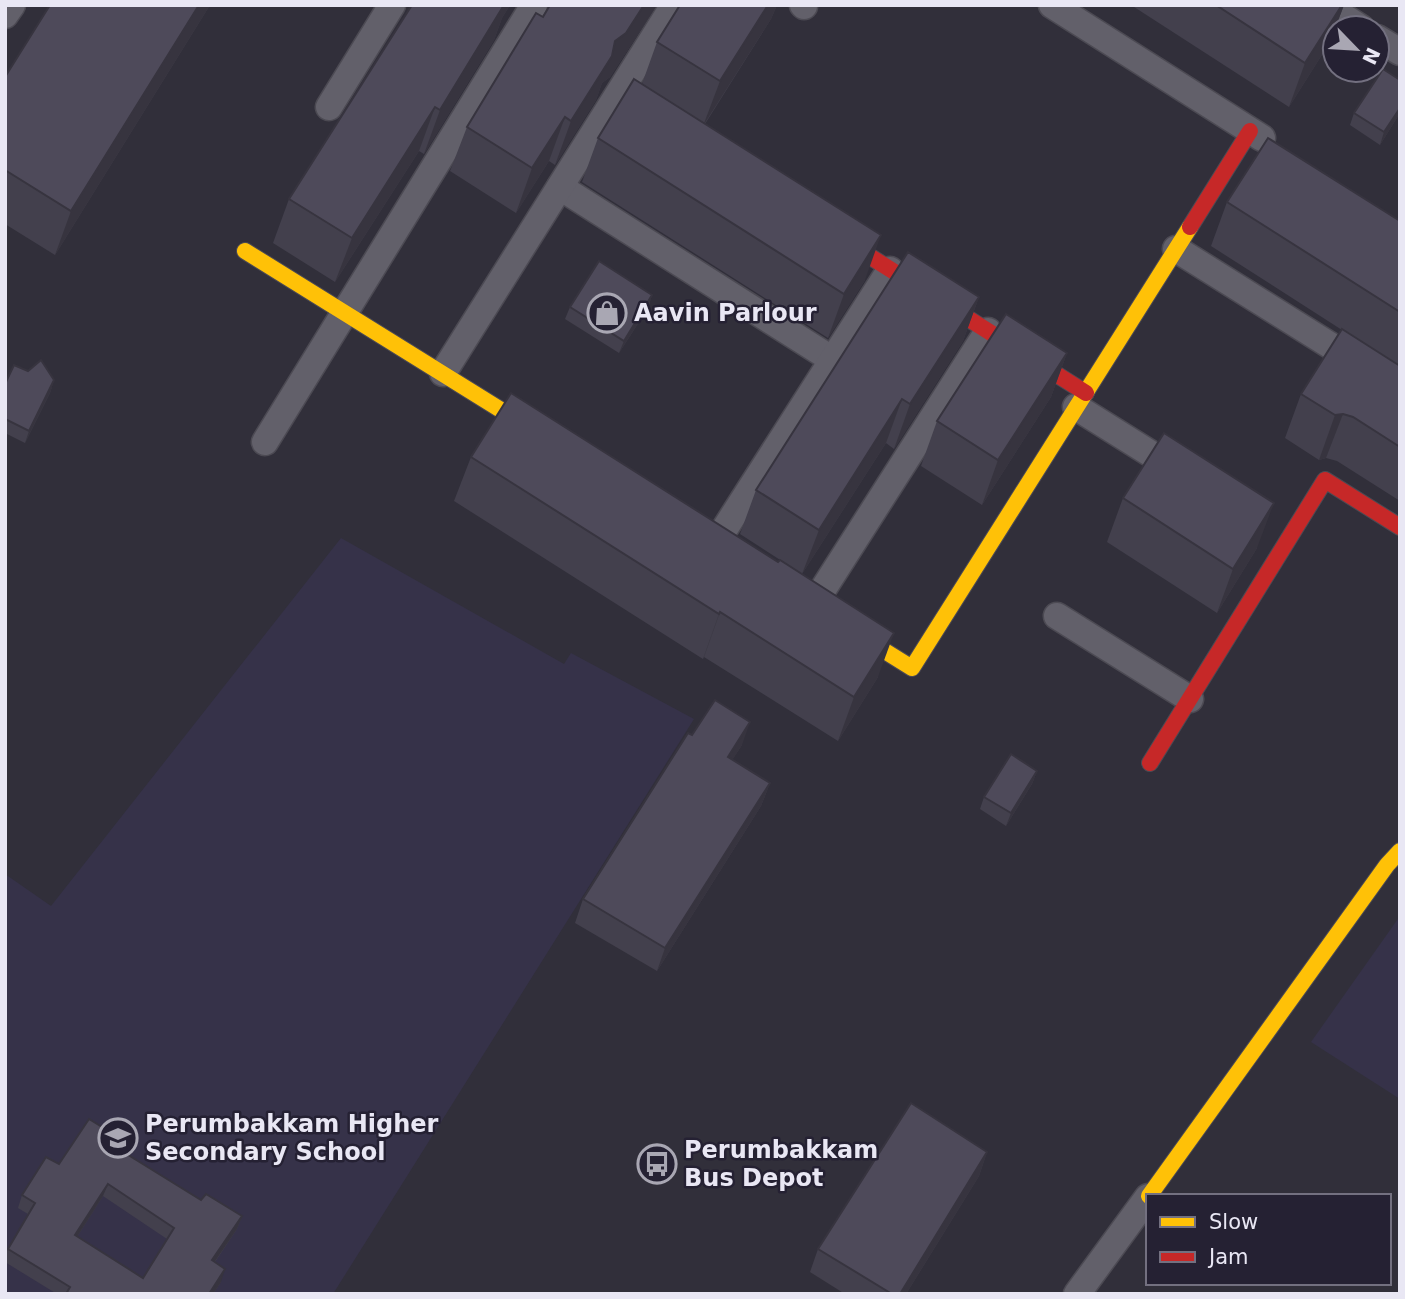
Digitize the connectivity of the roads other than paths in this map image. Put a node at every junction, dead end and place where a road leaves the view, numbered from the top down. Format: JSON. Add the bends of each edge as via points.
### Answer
{"nodes":[{"id":1,"x":12,"y":5,"type":"edge"},
{"id":2,"x":393,"y":5,"type":"edge"},
{"id":3,"x":534,"y":5,"type":"edge"},
{"id":4,"x":674,"y":5,"type":"edge"},
{"id":5,"x":1052,"y":5,"type":"edge"},
{"id":6,"x":5,"y":15,"type":"edge"},
{"id":7,"x":329,"y":107,"type":"dead end"},
{"id":8,"x":1250,"y":131,"type":"junction"},
{"id":9,"x":1285,"y":153,"type":"edge"},
{"id":10,"x":560,"y":187,"type":"junction"},
{"id":11,"x":810,"y":219,"type":"edge"},
{"id":12,"x":1176,"y":249,"type":"junction"},
{"id":13,"x":245,"y":251,"type":"dead end"},
{"id":14,"x":890,"y":270,"type":"junction"},
{"id":15,"x":345,"y":312,"type":"junction"},
{"id":16,"x":988,"y":331,"type":"junction"},
{"id":17,"x":833,"y":359,"type":"junction"},
{"id":18,"x":443,"y":373,"type":"junction"},
{"id":19,"x":1400,"y":389,"type":"edge"},
{"id":20,"x":1081,"y":400,"type":"junction"},
{"id":21,"x":265,"y":442,"type":"dead end"},
{"id":22,"x":556,"y":444,"type":"edge"},
{"id":23,"x":1206,"y":488,"type":"edge"},
{"id":24,"x":1265,"y":525,"type":"edge"},
{"id":25,"x":1400,"y":527,"type":"edge"},
{"id":26,"x":1288,"y":540,"type":"junction"},
{"id":27,"x":715,"y":544,"type":"edge"},
{"id":28,"x":818,"y":609,"type":"joint"},
{"id":29,"x":1057,"y":616,"type":"dead end"},
{"id":30,"x":1189,"y":699,"type":"junction"},
{"id":31,"x":1150,"y":763,"type":"dead end"},
{"id":32,"x":1400,"y":851,"type":"edge"},
{"id":33,"x":1150,"y":1194,"type":"edge"},
{"id":34,"x":1146,"y":1200,"type":"edge"},
{"id":35,"x":1077,"y":1294,"type":"edge"}],
"edges":[{"from":1,"to":6,"type":"street"},
{"from":2,"to":7,"type":"street"},
{"from":3,"to":15,"type":"street"},
{"from":4,"to":10,"type":"street","via":[[622,100]]},
{"from":5,"to":8,"type":"street"},
{"from":8,"to":9,"type":"street"},
{"from":8,"to":12,"type":"street"},
{"from":10,"to":17,"type":"street"},
{"from":10,"to":18,"type":"street"},
{"from":11,"to":14,"type":"street"},
{"from":12,"to":19,"type":"street"},
{"from":12,"to":20,"type":"street"},
{"from":13,"to":15,"type":"street"},
{"from":14,"to":16,"type":"street"},
{"from":14,"to":17,"type":"street"},
{"from":15,"to":18,"type":"street"},
{"from":15,"to":21,"type":"street"},
{"from":16,"to":20,"type":"street"},
{"from":16,"to":28,"type":"street"},
{"from":17,"to":27,"type":"street"},
{"from":18,"to":22,"type":"street"},
{"from":20,"to":23,"type":"street"},
{"from":20,"to":28,"type":"street","via":[[912,668]]},
{"from":24,"to":26,"type":"street"},
{"from":25,"to":26,"type":"street","via":[[1325,480]]},
{"from":26,"to":30,"type":"street"},
{"from":29,"to":30,"type":"street"},
{"from":30,"to":31,"type":"street"},
{"from":32,"to":33,"type":"street"},
{"from":34,"to":35,"type":"street"}]}
